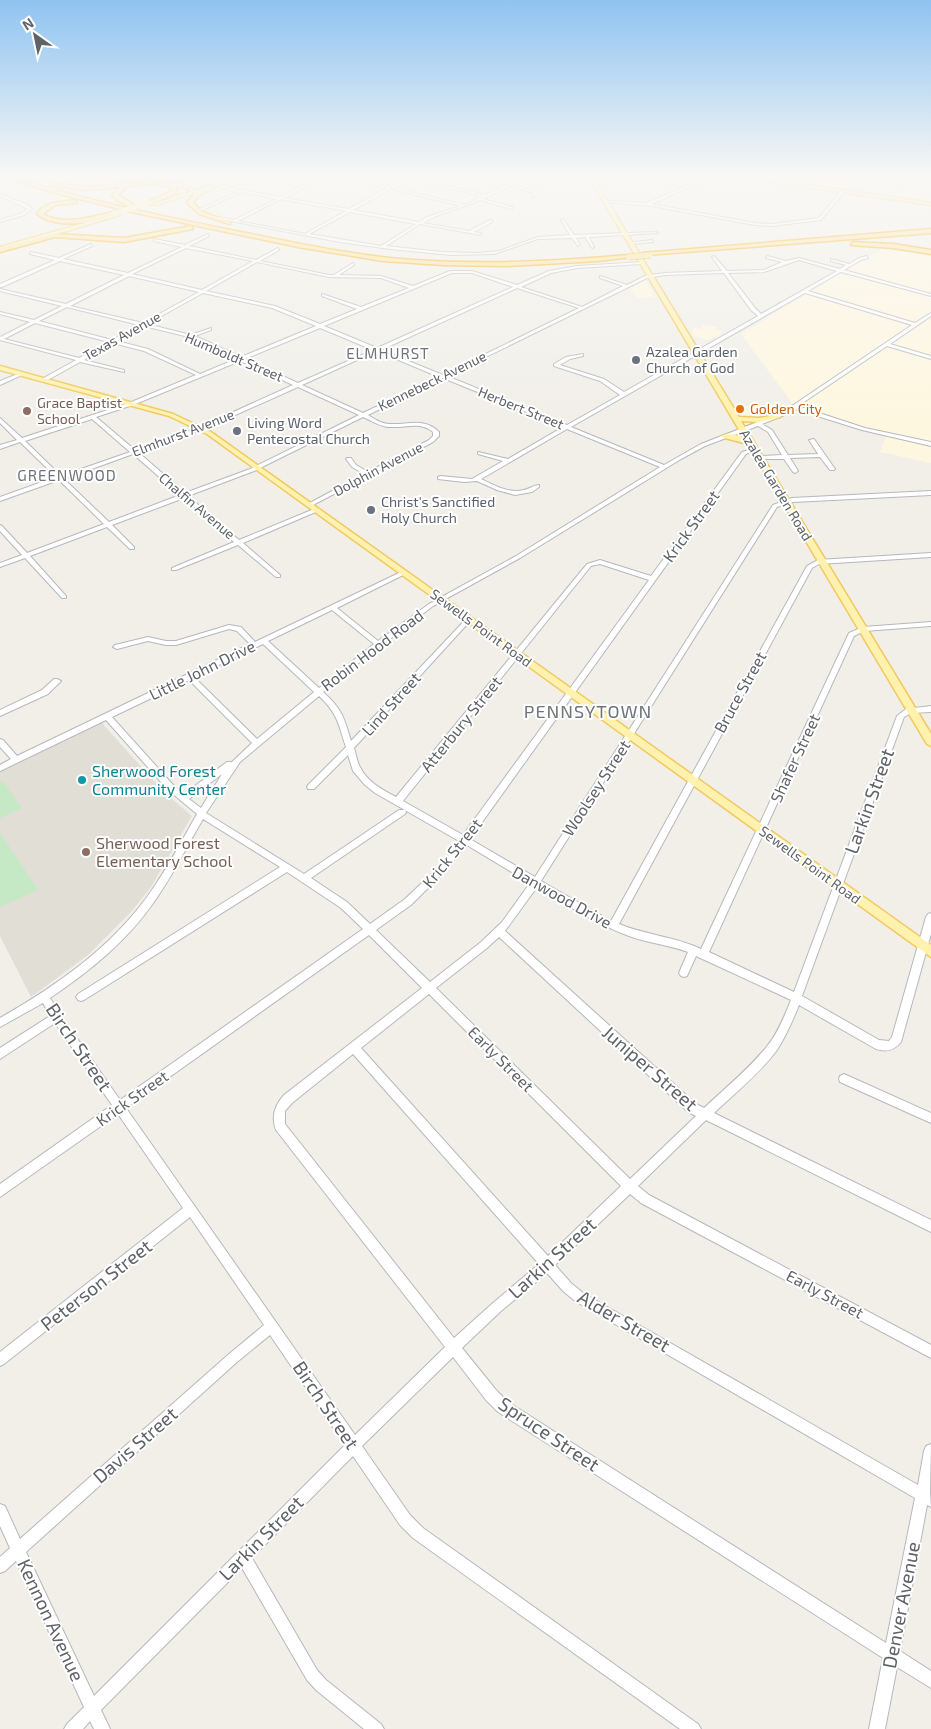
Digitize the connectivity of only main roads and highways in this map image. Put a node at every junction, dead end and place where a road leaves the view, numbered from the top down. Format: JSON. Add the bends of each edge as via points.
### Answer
{"nodes":[{"id":1,"x":372,"y":257,"type":"edge"},
{"id":2,"x":398,"y":257,"type":"edge"},
{"id":3,"x":454,"y":257,"type":"edge"},
{"id":4,"x":557,"y":257,"type":"edge"},
{"id":5,"x":596,"y":257,"type":"edge"},
{"id":6,"x":596,"y":257,"type":"edge"},
{"id":7,"x":638,"y":257,"type":"edge"},
{"id":8,"x":642,"y":263,"type":"joint"},
{"id":9,"x":0,"y":368,"type":"edge"},
{"id":10,"x":777,"y":417,"type":"road end"},
{"id":11,"x":736,"y":419,"type":"junction"},
{"id":12,"x":725,"y":437,"type":"road end"},
{"id":13,"x":752,"y":446,"type":"junction"},
{"id":14,"x":931,"y":742,"type":"edge"},
{"id":15,"x":927,"y":949,"type":"edge"}],
"edges":[{"from":1,"to":6,"type":"highway","via":[[432,263],[511,264]]},
{"from":2,"to":5,"type":"highway","via":[[495,262]]},
{"from":3,"to":4,"type":"highway"},
{"from":7,"to":8,"type":"main road","name":"Azalea Garden Road"},
{"from":8,"to":11,"type":"main road","name":"Azalea Garden Road"},
{"from":9,"to":15,"type":"main road","name":"Sewells Point Road","via":[[131,404],[202,428]]},
{"from":10,"to":11,"type":"main road"},
{"from":11,"to":13,"type":"main road","name":"Azalea Garden Road"},
{"from":12,"to":13,"type":"main road"},
{"from":13,"to":14,"type":"main road","name":"Azalea Garden Road"}]}
